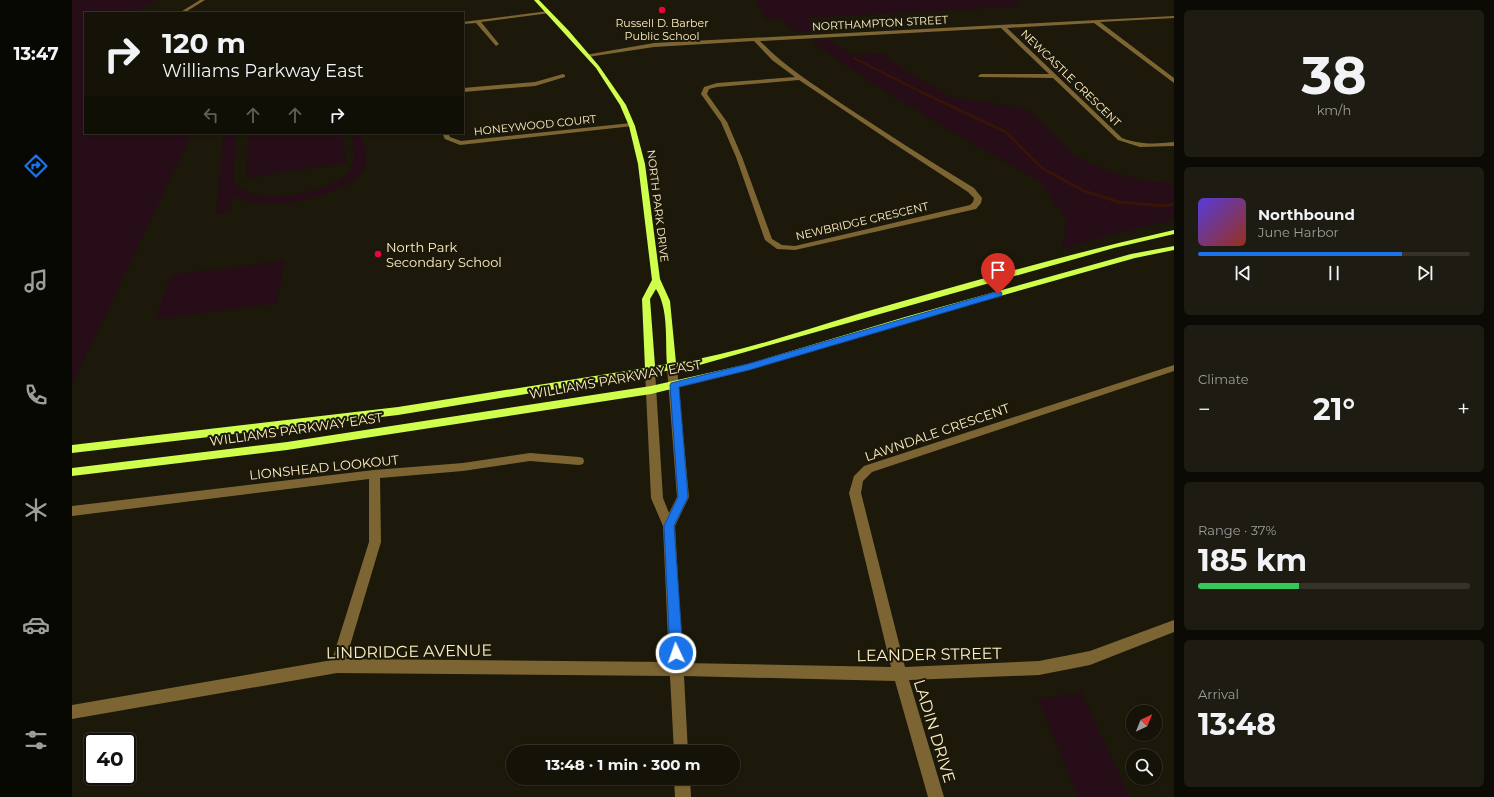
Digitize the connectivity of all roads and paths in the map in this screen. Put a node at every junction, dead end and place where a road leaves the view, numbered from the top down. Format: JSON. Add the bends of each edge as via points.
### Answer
{"nodes":[{"id":1,"x":203,"y":0,"type":"edge"},
{"id":2,"x":536,"y":0,"type":"edge"},
{"id":3,"x":182,"y":12,"type":"edge"},
{"id":4,"x":548,"y":12,"type":"junction"},
{"id":5,"x":1174,"y":17,"type":"edge"},
{"id":6,"x":1094,"y":21,"type":"junction"},
{"id":7,"x":478,"y":22,"type":"junction"},
{"id":8,"x":464,"y":23,"type":"edge"},
{"id":9,"x":1002,"y":26,"type":"junction"},
{"id":10,"x":755,"y":39,"type":"junction"},
{"id":11,"x":496,"y":44,"type":"dead end"},
{"id":12,"x":588,"y":55,"type":"junction"},
{"id":13,"x":564,"y":76,"type":"dead end"},
{"id":14,"x":981,"y":76,"type":"dead end"},
{"id":15,"x":1054,"y":76,"type":"junction"},
{"id":16,"x":800,"y":78,"type":"junction"},
{"id":17,"x":1174,"y":81,"type":"edge"},
{"id":18,"x":464,"y":90,"type":"edge"},
{"id":19,"x":631,"y":125,"type":"junction"},
{"id":20,"x":446,"y":134,"type":"edge"},
{"id":21,"x":1174,"y":144,"type":"edge"},
{"id":22,"x":1174,"y":232,"type":"edge"},
{"id":23,"x":1174,"y":248,"type":"edge"},
{"id":24,"x":656,"y":281,"type":"junction"},
{"id":25,"x":672,"y":367,"type":"junction"},
{"id":26,"x":1174,"y":368,"type":"edge"},
{"id":27,"x":650,"y":371,"type":"junction"},
{"id":28,"x":674,"y":385,"type":"junction"},
{"id":29,"x":651,"y":390,"type":"junction"},
{"id":30,"x":72,"y":449,"type":"edge"},
{"id":31,"x":579,"y":461,"type":"dead end"},
{"id":32,"x":72,"y":472,"type":"edge"},
{"id":33,"x":374,"y":474,"type":"junction"},
{"id":34,"x":72,"y":511,"type":"edge"},
{"id":35,"x":669,"y":526,"type":"junction"},
{"id":36,"x":1174,"y":626,"type":"edge"},
{"id":37,"x":337,"y":666,"type":"junction"},
{"id":38,"x":677,"y":668,"type":"junction"},
{"id":39,"x":900,"y":674,"type":"junction"},
{"id":40,"x":72,"y":712,"type":"edge"},
{"id":41,"x":681,"y":745,"type":"edge"},
{"id":42,"x":682,"y":785,"type":"edge"},
{"id":43,"x":683,"y":797,"type":"edge"},
{"id":44,"x":936,"y":797,"type":"edge"}],
"edges":[{"from":1,"to":3,"type":"street"},
{"from":2,"to":4,"type":"main road","name":"NORTH PARK DRIVE"},
{"from":4,"to":7,"type":"street"},
{"from":4,"to":12,"type":"main road","name":"NORTH PARK DRIVE"},
{"from":5,"to":6,"type":"street","name":"NORTHAMPTON STREET"},
{"from":6,"to":9,"type":"street","name":"NORTHAMPTON STREET"},
{"from":6,"to":17,"type":"street"},
{"from":7,"to":8,"type":"street"},
{"from":7,"to":11,"type":"street"},
{"from":9,"to":10,"type":"street","name":"NORTHAMPTON STREET"},
{"from":9,"to":15,"type":"street","name":"NEWCASTLE CRESCENT"},
{"from":10,"to":12,"type":"street","name":"NORTHAMPTON STREET","via":[[654,46]]},
{"from":10,"to":16,"type":"street","name":"NEWBRIDGE CRESCENT","via":[[774,59]]},
{"from":12,"to":19,"type":"main road","name":"NORTH PARK DRIVE","via":[[624,107]]},
{"from":13,"to":18,"type":"street","via":[[535,84]]},
{"from":14,"to":15,"type":"street"},
{"from":15,"to":21,"type":"street","name":"NEWCASTLE CRESCENT","via":[[1120,139],[1132,145],[1146,147]]},
{"from":16,"to":16,"type":"street","name":"NEWBRIDGE CRESCENT","via":[[971,190],[978,198],[977,203],[973,207],[795,248],[780,247],[769,240],[740,157],[724,122],[704,94],[706,88],[717,85]]},
{"from":19,"to":20,"type":"street","name":"HONEYWOOD COURT","via":[[460,143],[447,138]]},
{"from":19,"to":24,"type":"main road","name":"NORTH PARK DRIVE","via":[[643,173]]},
{"from":22,"to":25,"type":"main road","name":"WILLIAMS PARKWAY EAST","via":[[1112,246],[945,292],[749,350]]},
{"from":23,"to":28,"type":"main road","name":"WILLIAMS PARKWAY EAST","via":[[1134,256],[908,319],[749,367]]},
{"from":24,"to":25,"type":"main road","name":"NORTH PARK DRIVE","via":[[666,299]]},
{"from":24,"to":27,"type":"main road","name":"NORTH PARK DRIVE","via":[[646,299]]},
{"from":25,"to":27,"type":"main road","name":"WILLIAMS PARKWAY EAST"},
{"from":25,"to":28,"type":"street"},
{"from":26,"to":39,"type":"street","name":"LAWNDALE CRESCENT","via":[[868,469],[858,479],[856,493]]},
{"from":27,"to":29,"type":"street"},
{"from":27,"to":30,"type":"main road","name":"WILLIAMS PARKWAY EAST","via":[[398,411]]},
{"from":28,"to":29,"type":"main road","name":"WILLIAMS PARKWAY EAST"},
{"from":28,"to":35,"type":"street","via":[[683,497]]},
{"from":29,"to":32,"type":"main road","name":"WILLIAMS PARKWAY EAST","via":[[287,446]]},
{"from":29,"to":35,"type":"street","via":[[657,498]]},
{"from":31,"to":33,"type":"street","name":"LIONSHEAD LOOKOUT","via":[[530,457],[463,467]]},
{"from":33,"to":34,"type":"street","name":"LIONSHEAD LOOKOUT"},
{"from":33,"to":37,"type":"street","via":[[375,542]]},
{"from":35,"to":38,"type":"street"},
{"from":36,"to":39,"type":"street","name":"LEANDER STREET","via":[[1090,658],[1038,668]]},
{"from":37,"to":38,"type":"street","name":"LINDRIDGE AVENUE"},
{"from":37,"to":40,"type":"street","name":"LINDRIDGE AVENUE"},
{"from":38,"to":39,"type":"street","name":"LEANDER STREET"},
{"from":38,"to":41,"type":"street"},
{"from":39,"to":44,"type":"street","name":"LADIN DRIVE"},
{"from":42,"to":43,"type":"street"}]}
